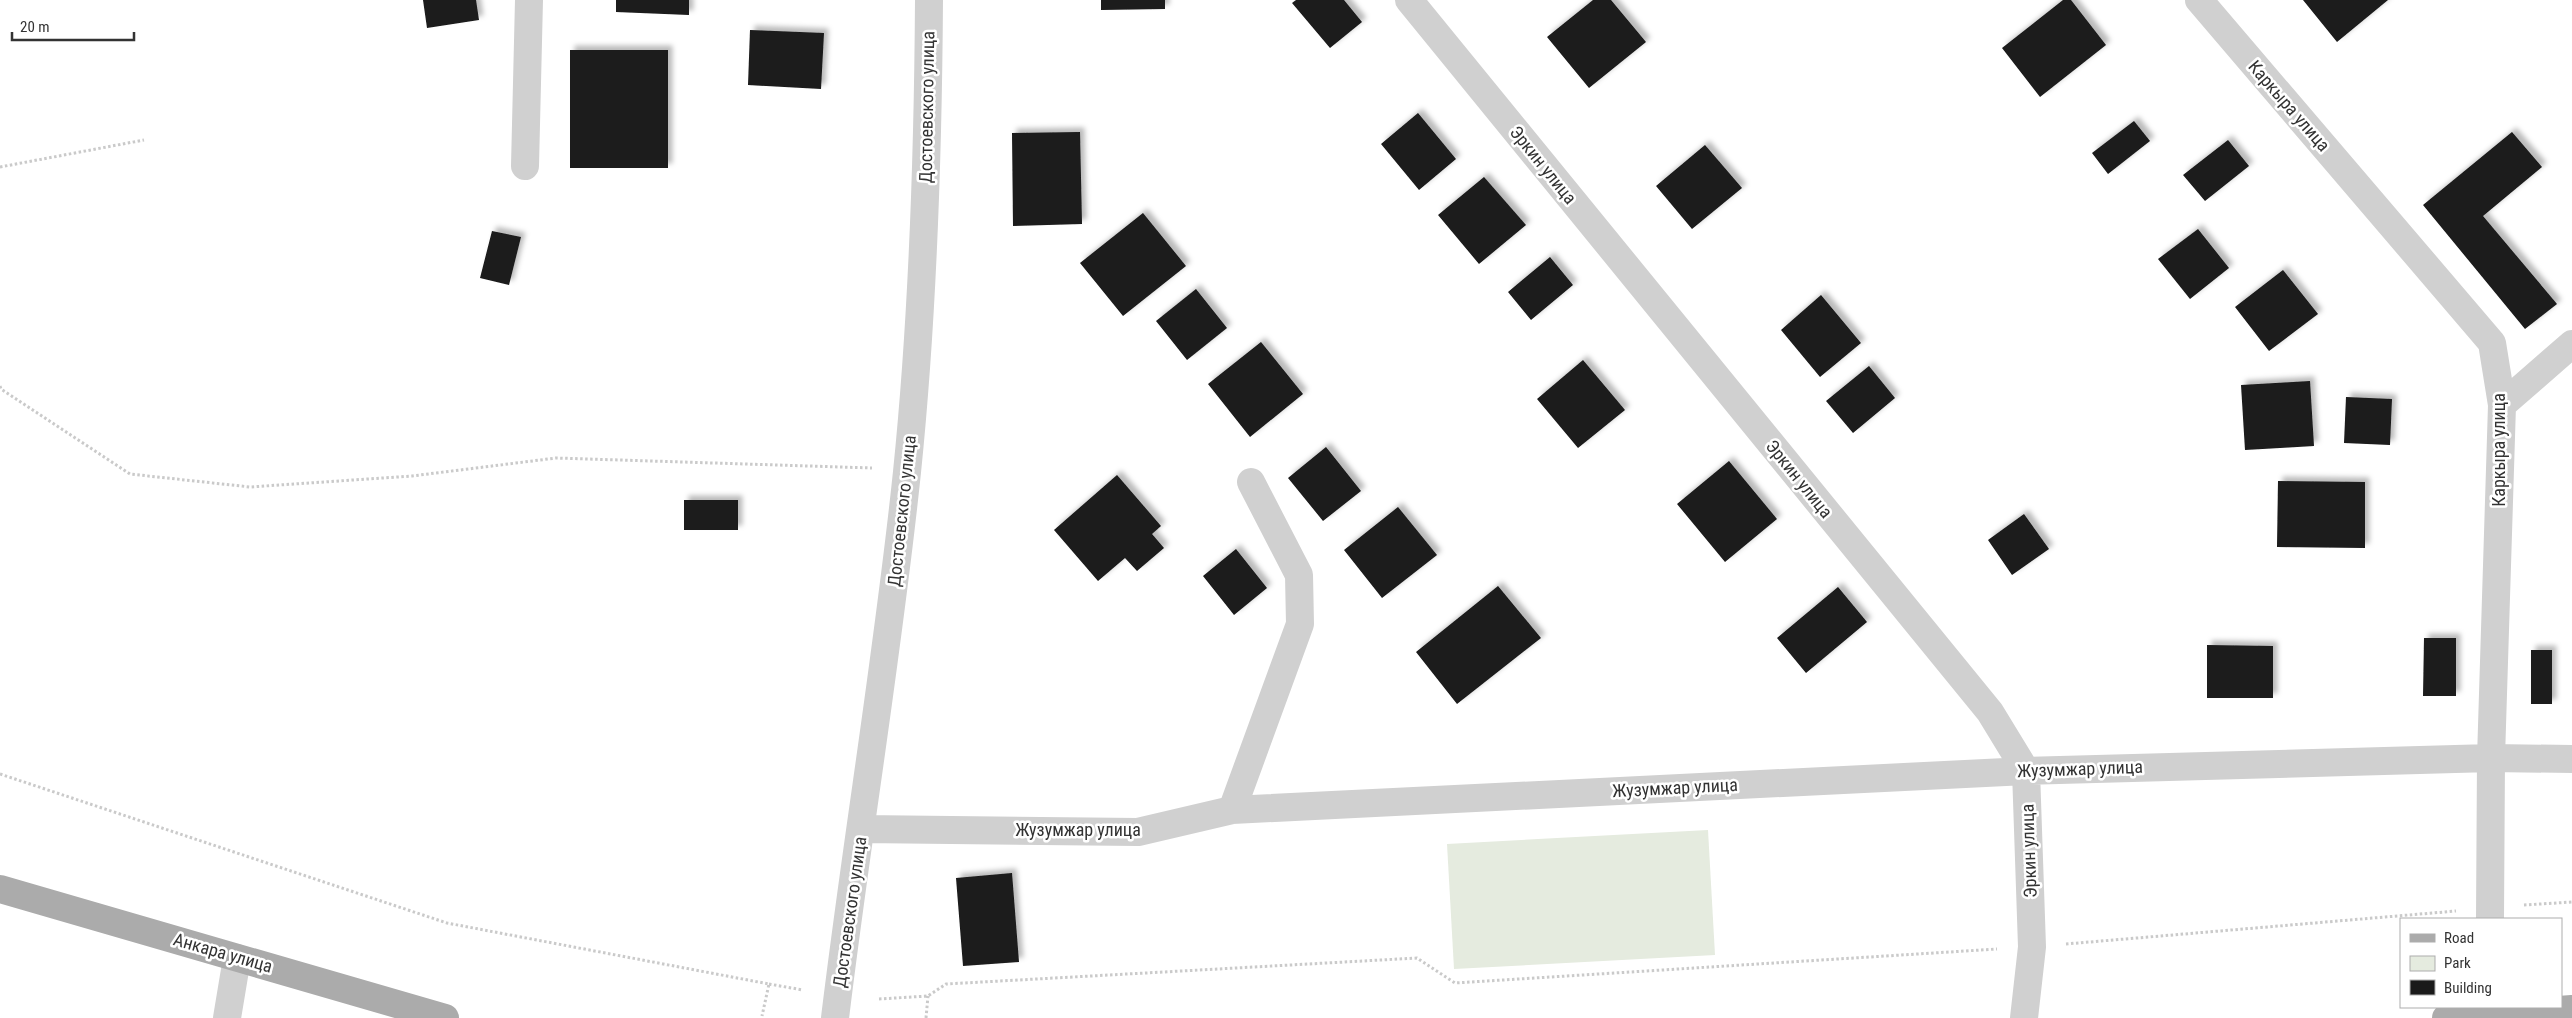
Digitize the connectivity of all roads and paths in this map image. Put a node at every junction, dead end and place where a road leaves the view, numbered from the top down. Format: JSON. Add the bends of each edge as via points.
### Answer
{"nodes":[{"id":1,"x":529,"y":0,"type":"edge"},
{"id":2,"x":929,"y":0,"type":"edge"},
{"id":3,"x":1409,"y":0,"type":"edge"},
{"id":4,"x":2199,"y":0,"type":"edge"},
{"id":5,"x":144,"y":140,"type":"dead end"},
{"id":6,"x":525,"y":166,"type":"dead end"},
{"id":7,"x":0,"y":168,"type":"edge"},
{"id":8,"x":2572,"y":344,"type":"edge"},
{"id":9,"x":0,"y":386,"type":"edge"},
{"id":10,"x":2502,"y":405,"type":"junction"},
{"id":11,"x":907,"y":470,"type":"junction"},
{"id":12,"x":1251,"y":482,"type":"dead end"},
{"id":13,"x":2491,"y":758,"type":"junction"},
{"id":14,"x":2572,"y":759,"type":"edge"},
{"id":15,"x":2026,"y":770,"type":"junction"},
{"id":16,"x":0,"y":774,"type":"edge"},
{"id":17,"x":1232,"y":810,"type":"junction"},
{"id":18,"x":862,"y":829,"type":"junction"},
{"id":19,"x":0,"y":889,"type":"edge"},
{"id":20,"x":2572,"y":902,"type":"edge"},
{"id":21,"x":2490,"y":914,"type":"edge"},
{"id":22,"x":2434,"y":918,"type":"edge"},
{"id":23,"x":2400,"y":920,"type":"edge"},
{"id":24,"x":2032,"y":947,"type":"junction"},
{"id":25,"x":237,"y":958,"type":"junction"},
{"id":26,"x":769,"y":984,"type":"junction"},
{"id":27,"x":806,"y":991,"type":"dead end"},
{"id":28,"x":928,"y":996,"type":"junction"},
{"id":29,"x":879,"y":998,"type":"dead end"},
{"id":30,"x":2572,"y":1010,"type":"edge"},
{"id":31,"x":2491,"y":1011,"type":"edge"},
{"id":32,"x":428,"y":1016,"type":"edge"},
{"id":33,"x":762,"y":1016,"type":"dead end"},
{"id":34,"x":227,"y":1018,"type":"edge"},
{"id":35,"x":835,"y":1018,"type":"edge"},
{"id":36,"x":926,"y":1018,"type":"edge"},
{"id":37,"x":2024,"y":1018,"type":"edge"},
{"id":38,"x":2446,"y":1018,"type":"edge"}],
"edges":[{"from":1,"to":6,"type":"street"},
{"from":2,"to":11,"type":"street","name":"Достоевского улица","via":[[928,125],[915,389]]},
{"from":3,"to":15,"type":"street","name":"Эркин улица","via":[[1990,712]]},
{"from":4,"to":10,"type":"street","name":"Каркыра улица","via":[[2492,343]]},
{"from":5,"to":7,"type":"path"},
{"from":8,"to":10,"type":"street"},
{"from":9,"to":11,"type":"path","via":[[130,474],[250,487],[412,476],[556,458]]},
{"from":10,"to":13,"type":"street","name":"Каркыра улица"},
{"from":11,"to":18,"type":"street","name":"Достоевского улица"},
{"from":12,"to":17,"type":"street","via":[[1299,575],[1300,624]]},
{"from":13,"to":14,"type":"street","name":"Жузумжар улица"},
{"from":13,"to":15,"type":"street","name":"Жузумжар улица"},
{"from":13,"to":21,"type":"street","name":"Каркыра улица"},
{"from":15,"to":17,"type":"street","name":"Жузумжар улица"},
{"from":15,"to":24,"type":"street","name":"Эркин улица"},
{"from":16,"to":26,"type":"path","via":[[447,924]]},
{"from":17,"to":18,"type":"street","name":"Жузумжар улица","via":[[1138,832]]},
{"from":18,"to":35,"type":"street","name":"Достоевского улица"},
{"from":19,"to":25,"type":"main road","name":"Анкара улица"},
{"from":20,"to":21,"type":"path"},
{"from":21,"to":22,"type":"path"},
{"from":23,"to":24,"type":"path"},
{"from":24,"to":28,"type":"path","via":[[1455,983],[1417,958],[946,984]]},
{"from":24,"to":37,"type":"street","name":"Эркин улица"},
{"from":25,"to":32,"type":"main road","name":"Анкара улица"},
{"from":25,"to":34,"type":"street"},
{"from":26,"to":27,"type":"path"},
{"from":26,"to":33,"type":"path"},
{"from":28,"to":29,"type":"path"},
{"from":28,"to":36,"type":"path"},
{"from":30,"to":31,"type":"main road"},
{"from":31,"to":38,"type":"main road"}]}
